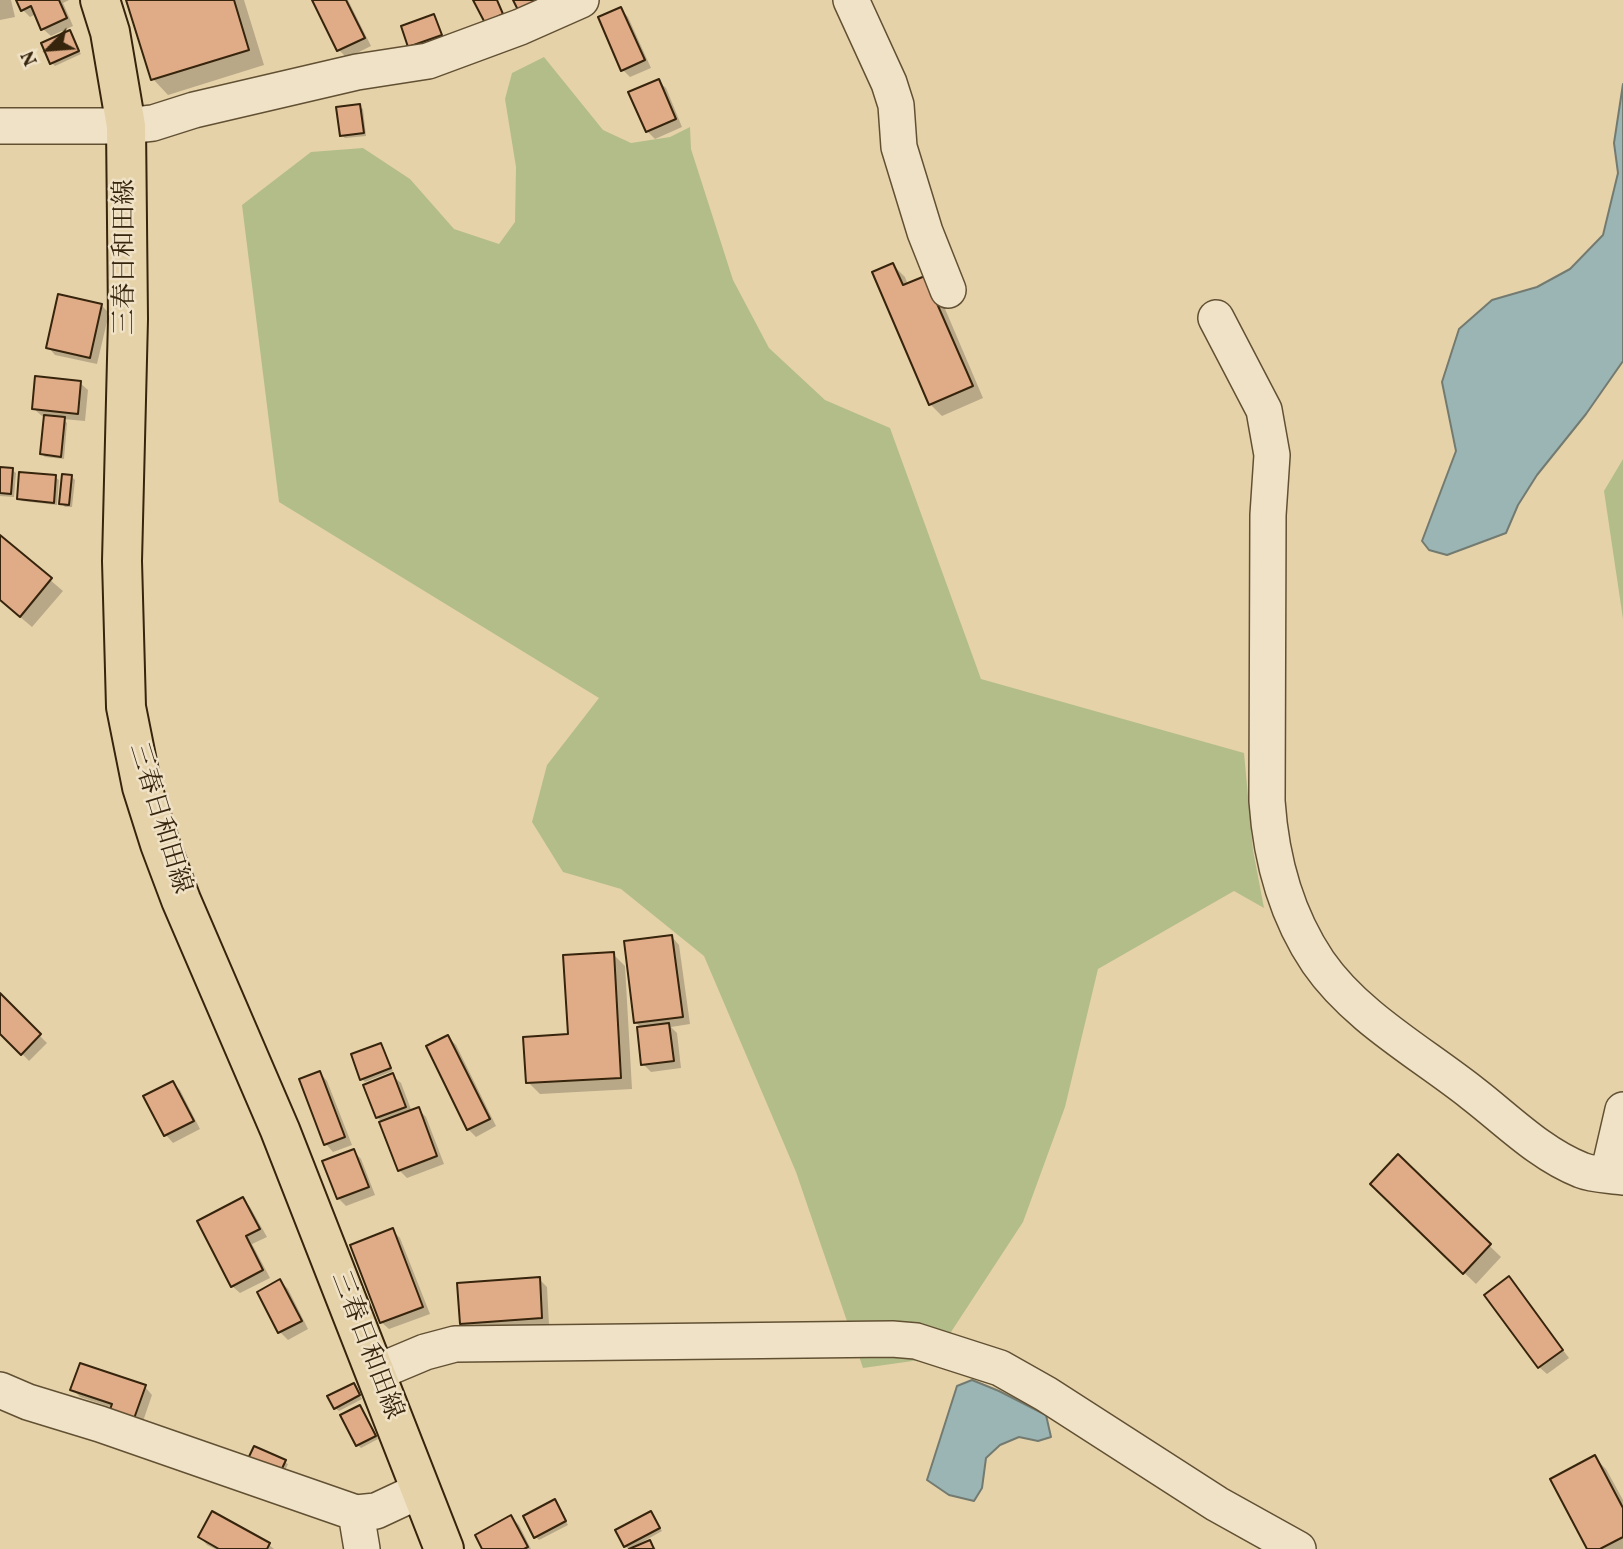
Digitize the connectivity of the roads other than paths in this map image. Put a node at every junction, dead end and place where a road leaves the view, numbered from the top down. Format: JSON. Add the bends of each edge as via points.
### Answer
{"nodes":[{"id":1,"x":100,"y":0,"type":"edge"},
{"id":2,"x":581,"y":0,"type":"edge"},
{"id":3,"x":851,"y":0,"type":"edge"},
{"id":4,"x":0,"y":126,"type":"edge"},
{"id":5,"x":126,"y":126,"type":"junction"},
{"id":6,"x":948,"y":290,"type":"dead end"},
{"id":7,"x":1216,"y":318,"type":"dead end"},
{"id":8,"x":1623,"y":1110,"type":"edge"},
{"id":9,"x":1615,"y":1176,"type":"edge"},
{"id":10,"x":375,"y":1373,"type":"junction"},
{"id":11,"x":0,"y":1390,"type":"edge"},
{"id":12,"x":421,"y":1490,"type":"junction"},
{"id":13,"x":356,"y":1513,"type":"junction"},
{"id":14,"x":362,"y":1549,"type":"edge"},
{"id":15,"x":444,"y":1549,"type":"edge"},
{"id":16,"x":1298,"y":1549,"type":"edge"}],
"edges":[{"from":1,"to":5,"type":"main road","name":"三春日和田線"},
{"from":2,"to":5,"type":"street","via":[[428,61],[357,72]]},
{"from":3,"to":6,"type":"street","via":[[889,83],[896,105],[899,147]]},
{"from":4,"to":5,"type":"street"},
{"from":5,"to":10,"type":"main road","name":"三春日和田線","via":[[128,319],[122,561],[126,707],[142,787],[160,844]]},
{"from":7,"to":9,"type":"street","via":[[1264,410],[1272,456],[1267,801],[1283,895],[1296,924],[1329,977],[1384,1027],[1535,1143],[1582,1171]]},
{"from":8,"to":9,"type":"street"},
{"from":10,"to":12,"type":"main road","name":"三春日和田線"},
{"from":10,"to":16,"type":"street","via":[[455,1344],[916,1341],[1000,1368],[1217,1504]]},
{"from":11,"to":13,"type":"street"},
{"from":12,"to":13,"type":"street","via":[[376,1511]]},
{"from":12,"to":15,"type":"main road","name":"三春日和田線"},
{"from":13,"to":14,"type":"street"}]}
